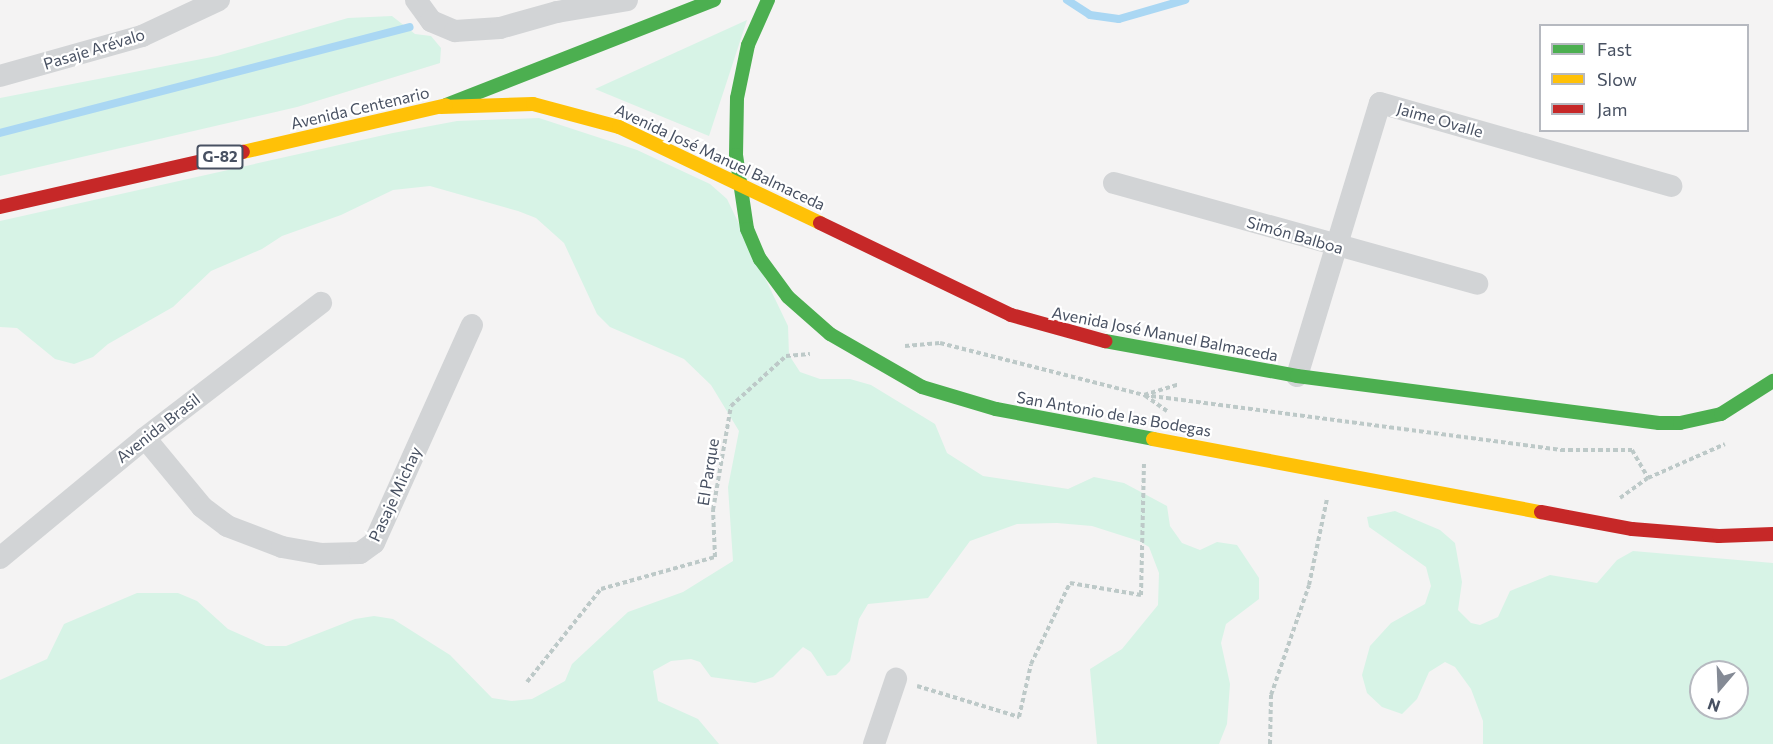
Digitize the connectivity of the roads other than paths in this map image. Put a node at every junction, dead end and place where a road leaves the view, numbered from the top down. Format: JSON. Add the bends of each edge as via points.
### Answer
{"nodes":[{"id":1,"x":219,"y":0,"type":"edge"},
{"id":2,"x":416,"y":0,"type":"edge"},
{"id":3,"x":627,"y":0,"type":"edge"},
{"id":4,"x":714,"y":0,"type":"edge"},
{"id":5,"x":768,"y":0,"type":"edge"},
{"id":6,"x":670,"y":7,"type":"edge"},
{"id":7,"x":0,"y":76,"type":"edge"},
{"id":8,"x":441,"y":107,"type":"junction"},
{"id":9,"x":740,"y":182,"type":"junction"},
{"id":10,"x":1114,"y":183,"type":"dead end"},
{"id":11,"x":1671,"y":186,"type":"dead end"},
{"id":12,"x":0,"y":207,"type":"edge"},
{"id":13,"x":1336,"y":247,"type":"junction"},
{"id":14,"x":1477,"y":284,"type":"dead end"},
{"id":15,"x":321,"y":303,"type":"dead end"},
{"id":16,"x":471,"y":325,"type":"dead end"},
{"id":17,"x":1297,"y":376,"type":"junction"},
{"id":18,"x":1773,"y":381,"type":"edge"},
{"id":19,"x":145,"y":438,"type":"junction"},
{"id":20,"x":1773,"y":534,"type":"edge"},
{"id":21,"x":0,"y":558,"type":"edge"},
{"id":22,"x":896,"y":679,"type":"road end"},
{"id":23,"x":874,"y":744,"type":"edge"}],
"edges":[{"from":1,"to":7,"type":"street","name":"Pasaje Arévalo","via":[[142,36]]},
{"from":2,"to":3,"type":"street","via":[[431,21],[455,30],[500,28],[556,12]]},
{"from":4,"to":6,"type":"main road","name":"Avenida Centenario"},
{"from":5,"to":9,"type":"main road","name":"San Antonio de las Bodegas","via":[[748,45],[737,98]]},
{"from":6,"to":8,"type":"main road","name":"Avenida Centenario"},
{"from":8,"to":9,"type":"main road","name":"Avenida José Manuel Balmaceda","via":[[533,104],[562,109],[646,138]]},
{"from":8,"to":12,"type":"main road","name":"Avenida Centenario","number":"G-82"},
{"from":9,"to":17,"type":"main road","name":"Avenida José Manuel Balmaceda","via":[[1032,323],[1074,335]]},
{"from":9,"to":20,"type":"main road","name":"San Antonio de las Bodegas","via":[[747,229],[760,259],[788,297],[854,351],[922,387],[958,400],[1589,520],[1676,534]]},
{"from":10,"to":13,"type":"street","name":"Simón Balboa"},
{"from":11,"to":13,"type":"street","name":"Jaime Ovalle","via":[[1380,103]]},
{"from":13,"to":14,"type":"street","name":"Simón Balboa"},
{"from":13,"to":17,"type":"street","name":"Jaime Ovalle"},
{"from":15,"to":19,"type":"street","name":"Avenida Brasil"},
{"from":16,"to":19,"type":"street","name":"Pasaje Michay","via":[[374,543],[360,553],[320,554],[282,547],[227,526],[202,507]]},
{"from":17,"to":18,"type":"main road","name":"Avenida José Manuel Balmaceda","via":[[1659,423],[1680,423],[1721,414]]},
{"from":19,"to":21,"type":"street","name":"Avenida Brasil"},
{"from":22,"to":23,"type":"street"}]}
